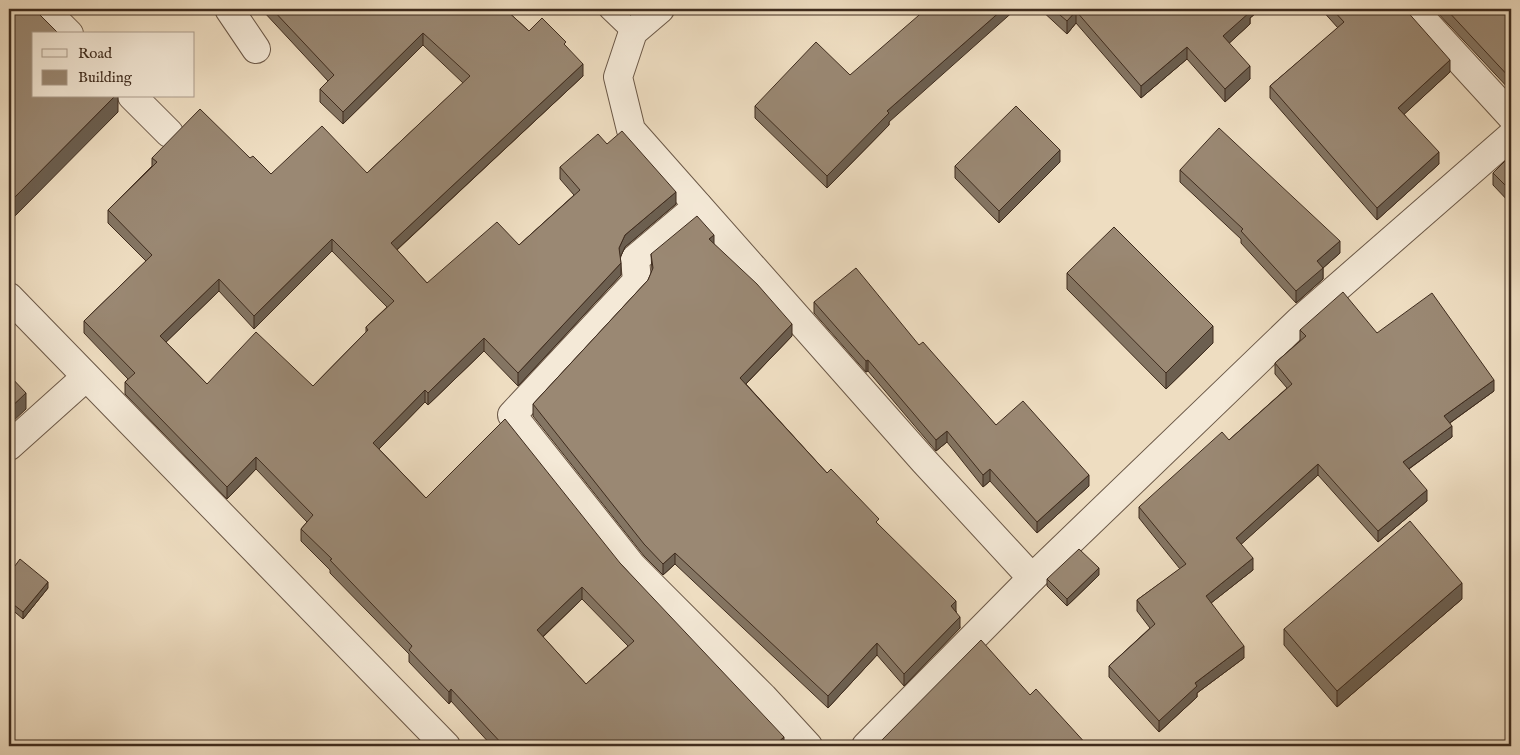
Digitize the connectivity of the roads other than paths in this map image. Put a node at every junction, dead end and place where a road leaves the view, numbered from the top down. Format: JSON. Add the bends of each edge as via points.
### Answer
{"nodes":[{"id":1,"x":44,"y":9,"type":"edge"},
{"id":2,"x":229,"y":9,"type":"edge"},
{"id":3,"x":609,"y":9,"type":"edge"},
{"id":4,"x":660,"y":9,"type":"edge"},
{"id":5,"x":1413,"y":9,"type":"edge"},
{"id":6,"x":67,"y":32,"type":"edge"},
{"id":7,"x":633,"y":32,"type":"junction"},
{"id":8,"x":256,"y":49,"type":"dead end"},
{"id":9,"x":134,"y":98,"type":"edge"},
{"id":10,"x":1511,"y":116,"type":"edge"},
{"id":11,"x":169,"y":132,"type":"dead end"},
{"id":12,"x":1511,"y":136,"type":"edge"},
{"id":13,"x":698,"y":206,"type":"junction"},
{"id":14,"x":9,"y":297,"type":"edge"},
{"id":15,"x":86,"y":377,"type":"junction"},
{"id":16,"x":9,"y":446,"type":"edge"},
{"id":17,"x":1032,"y":578,"type":"junction"},
{"id":18,"x":446,"y":746,"type":"edge"},
{"id":19,"x":808,"y":746,"type":"edge"},
{"id":20,"x":866,"y":746,"type":"edge"}],
"edges":[{"from":1,"to":6,"type":"street"},
{"from":2,"to":8,"type":"street"},
{"from":3,"to":7,"type":"lane"},
{"from":4,"to":7,"type":"street"},
{"from":5,"to":10,"type":"street"},
{"from":7,"to":13,"type":"street","via":[[618,77],[631,130]]},
{"from":9,"to":11,"type":"street"},
{"from":12,"to":17,"type":"street","via":[[1299,321]]},
{"from":13,"to":17,"type":"street"},
{"from":13,"to":19,"type":"street","via":[[635,259],[637,281],[512,415],[632,566]]},
{"from":14,"to":15,"type":"street"},
{"from":15,"to":16,"type":"street"},
{"from":15,"to":18,"type":"street"},
{"from":17,"to":20,"type":"street"}]}
